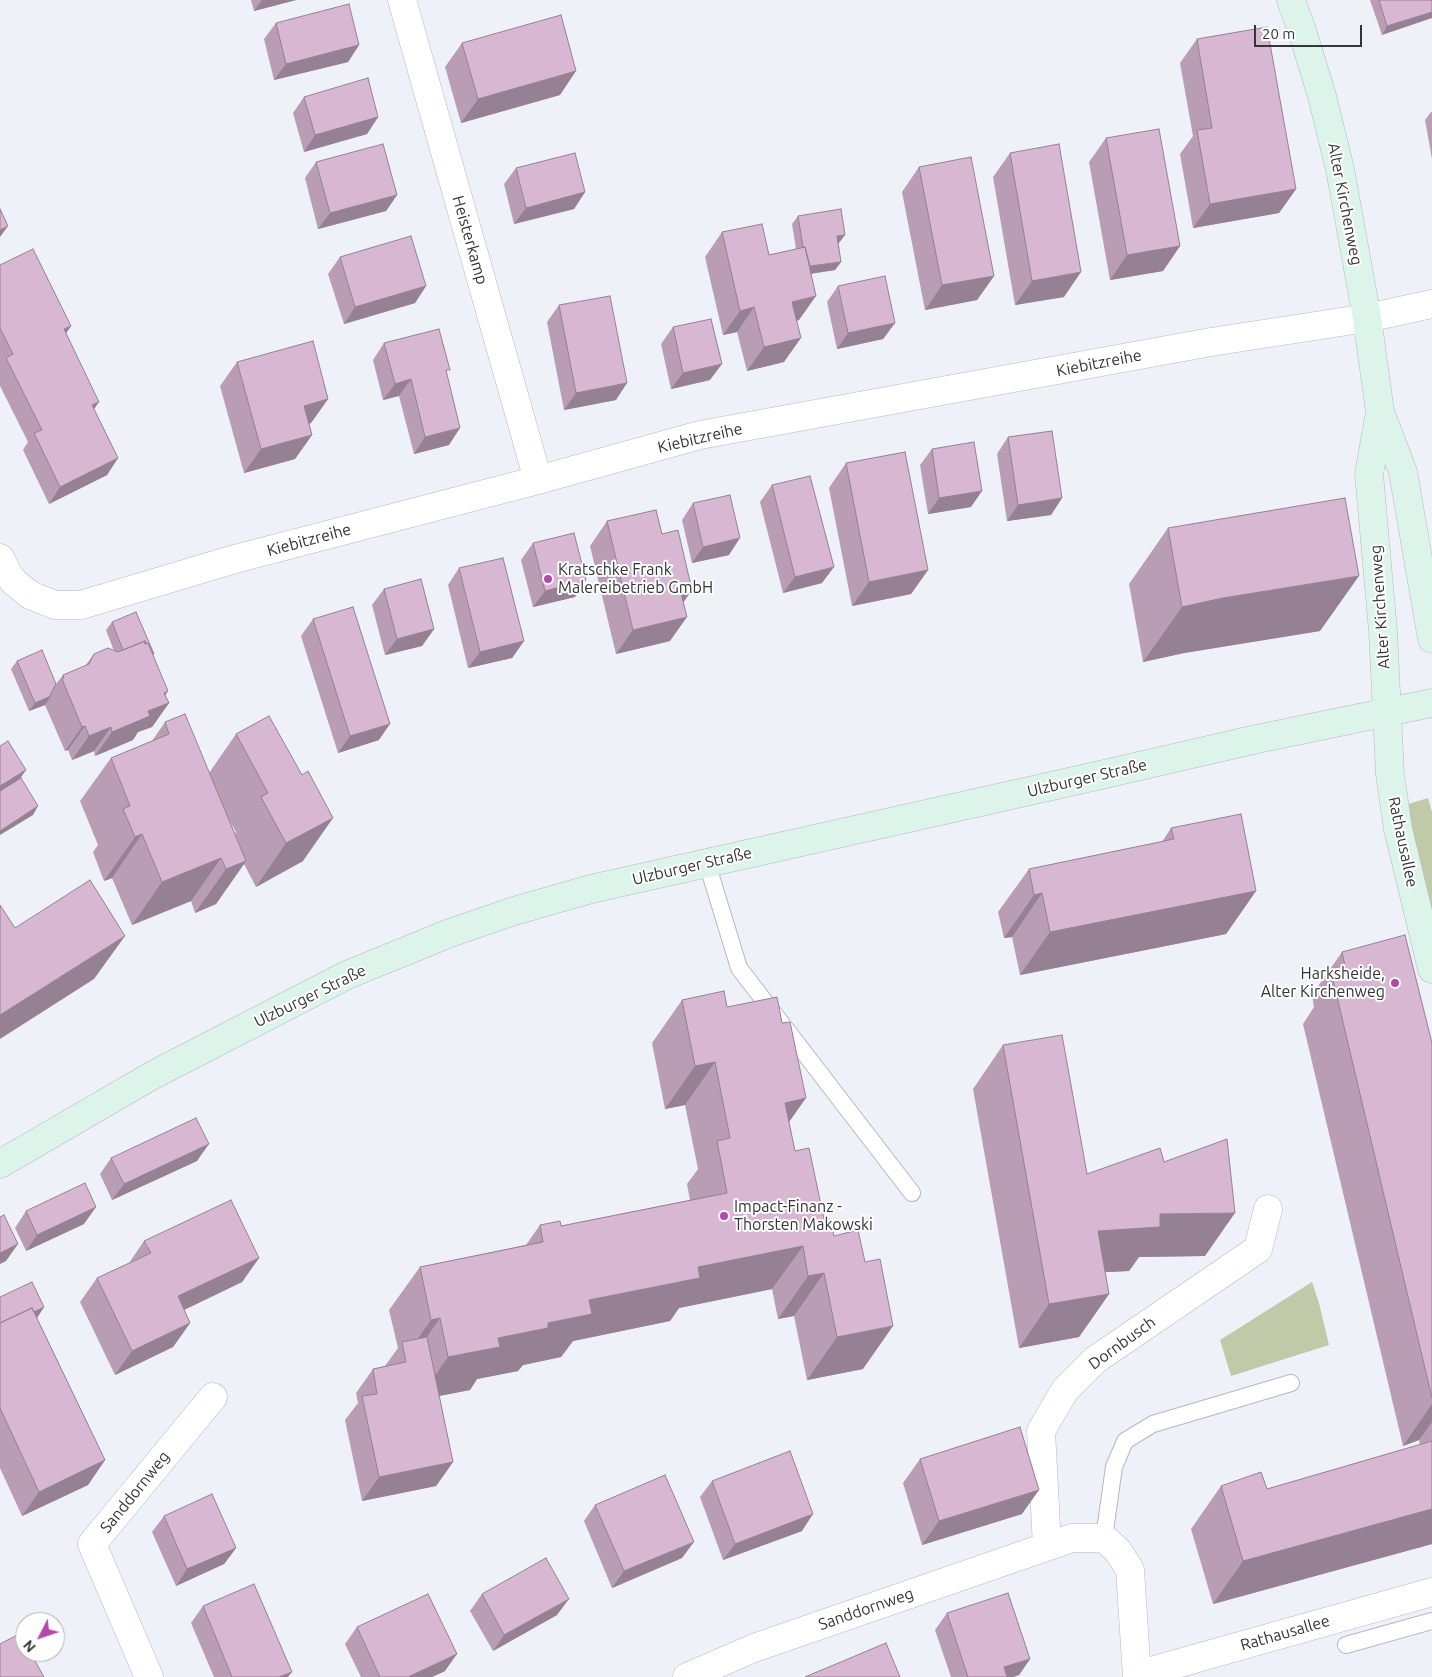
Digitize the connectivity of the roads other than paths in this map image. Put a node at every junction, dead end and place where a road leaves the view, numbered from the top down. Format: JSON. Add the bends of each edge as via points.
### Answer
{"nodes":[{"id":1,"x":402,"y":0,"type":"edge"},
{"id":2,"x":1291,"y":0,"type":"edge"},
{"id":3,"x":1432,"y":304,"type":"edge"},
{"id":4,"x":1366,"y":318,"type":"junction"},
{"id":5,"x":1380,"y":412,"type":"junction"},
{"id":6,"x":538,"y":480,"type":"junction"},
{"id":7,"x":0,"y":558,"type":"edge"},
{"id":8,"x":1432,"y":639,"type":"edge"},
{"id":9,"x":1432,"y":703,"type":"edge"},
{"id":10,"x":1386,"y":713,"type":"junction"},
{"id":11,"x":706,"y":863,"type":"junction"},
{"id":12,"x":1432,"y":969,"type":"edge"},
{"id":13,"x":0,"y":1164,"type":"edge"},
{"id":14,"x":912,"y":1193,"type":"dead end"},
{"id":15,"x":1268,"y":1208,"type":"dead end"},
{"id":16,"x":1291,"y":1383,"type":"dead end"},
{"id":17,"x":213,"y":1398,"type":"dead end"},
{"id":18,"x":1104,"y":1538,"type":"junction"},
{"id":19,"x":1047,"y":1546,"type":"junction"},
{"id":20,"x":1432,"y":1592,"type":"edge"},
{"id":21,"x":1432,"y":1621,"type":"edge"},
{"id":22,"x":1346,"y":1645,"type":"dead end"},
{"id":23,"x":1137,"y":1676,"type":"edge"},
{"id":24,"x":150,"y":1677,"type":"edge"},
{"id":25,"x":687,"y":1677,"type":"edge"}],
"edges":[{"from":1,"to":6,"type":"street","name":"Heisterkamp"},
{"from":2,"to":4,"type":"main road","name":"Alter Kirchenweg","via":[[1322,96],[1340,169]]},
{"from":3,"to":4,"type":"street","name":"Kiebitzreihe"},
{"from":4,"to":5,"type":"main road","name":"Alter Kirchenweg"},
{"from":4,"to":6,"type":"street","name":"Kiebitzreihe","via":[[1211,342],[700,435]]},
{"from":5,"to":8,"type":"main road","name":"Alter Kirchenweg","via":[[1403,472]]},
{"from":5,"to":10,"type":"main road","name":"Alter Kirchenweg","via":[[1369,474],[1383,631]]},
{"from":6,"to":7,"type":"street","name":"Kiebitzreihe","via":[[235,559],[81,605],[54,605],[30,595],[14,582]]},
{"from":9,"to":10,"type":"main road","name":"Ulzburger Straße"},
{"from":10,"to":11,"type":"main road","name":"Ulzburger Straße"},
{"from":10,"to":12,"type":"main road","name":"Rathausallee","via":[[1398,829]]},
{"from":11,"to":13,"type":"main road","name":"Ulzburger Straße","via":[[591,889],[514,911],[347,975],[153,1075]]},
{"from":11,"to":14,"type":"lane","via":[[738,968]]},
{"from":15,"to":19,"type":"street","name":"Dornbusch","via":[[1258,1249],[1095,1360],[1065,1390],[1041,1431]]},
{"from":16,"to":18,"type":"lane","via":[[1154,1424],[1125,1441],[1114,1467]]},
{"from":17,"to":24,"type":"street","name":"Sanddornweg","via":[[92,1544]]},
{"from":18,"to":19,"type":"street","name":"Sanddornweg","via":[[1072,1538]]},
{"from":18,"to":23,"type":"street","via":[[1118,1551],[1130,1570]]},
{"from":19,"to":25,"type":"street","name":"Sanddornweg","via":[[754,1648]]},
{"from":20,"to":23,"type":"street","name":"Rathausallee"},
{"from":21,"to":22,"type":"lane"}]}
